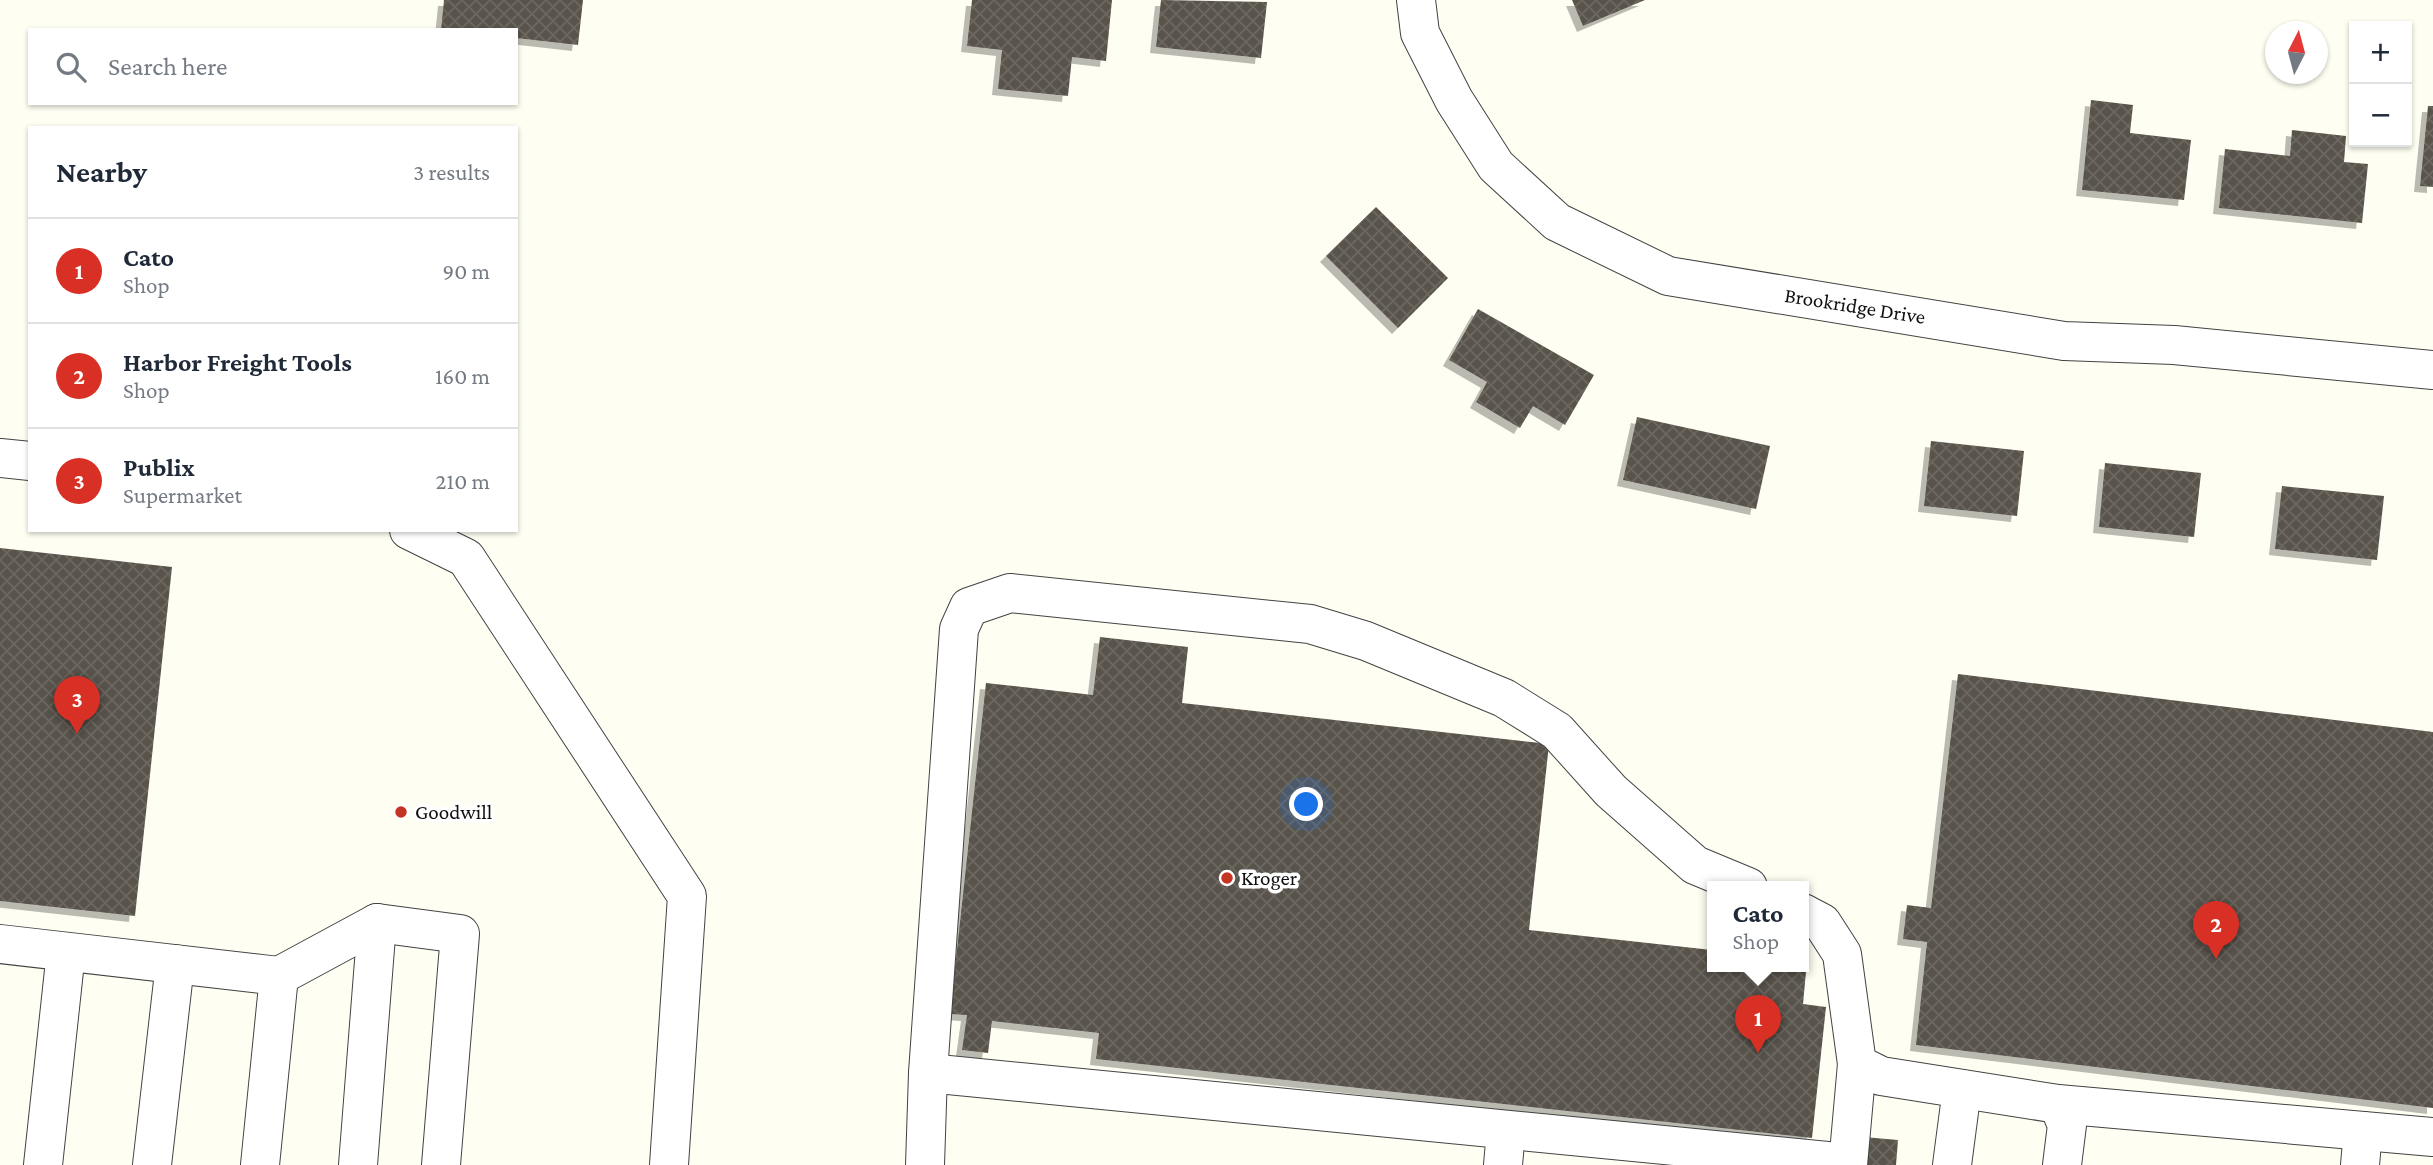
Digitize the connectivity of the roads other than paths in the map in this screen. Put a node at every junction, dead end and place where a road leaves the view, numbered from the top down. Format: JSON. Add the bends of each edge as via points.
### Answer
{"nodes":[{"id":1,"x":1416,"y":0,"type":"edge"},
{"id":2,"x":2433,"y":370,"type":"edge"},
{"id":3,"x":0,"y":458,"type":"edge"},
{"id":4,"x":28,"y":461,"type":"edge"},
{"id":5,"x":414,"y":532,"type":"edge"},
{"id":6,"x":1734,"y":881,"type":"edge"},
{"id":7,"x":1809,"y":916,"type":"edge"},
{"id":8,"x":377,"y":923,"type":"junction"},
{"id":9,"x":0,"y":944,"type":"edge"},
{"id":10,"x":66,"y":952,"type":"junction"},
{"id":11,"x":175,"y":964,"type":"junction"},
{"id":12,"x":279,"y":976,"type":"junction"},
{"id":13,"x":1857,"y":1064,"type":"junction"},
{"id":14,"x":928,"y":1073,"type":"junction"},
{"id":15,"x":1962,"y":1089,"type":"junction"},
{"id":16,"x":2058,"y":1104,"type":"junction"},
{"id":17,"x":2433,"y":1138,"type":"edge"},
{"id":18,"x":1505,"y":1148,"type":"edge"},
{"id":19,"x":2362,"y":1148,"type":"edge"},
{"id":20,"x":1848,"y":1164,"type":"edge"},
{"id":21,"x":43,"y":1165,"type":"edge"},
{"id":22,"x":152,"y":1165,"type":"edge"},
{"id":23,"x":260,"y":1165,"type":"edge"},
{"id":24,"x":358,"y":1165,"type":"edge"},
{"id":25,"x":441,"y":1165,"type":"edge"},
{"id":26,"x":669,"y":1165,"type":"edge"},
{"id":27,"x":925,"y":1165,"type":"edge"},
{"id":28,"x":1952,"y":1165,"type":"edge"},
{"id":29,"x":2062,"y":1165,"type":"edge"}],
"edges":[{"from":1,"to":2,"type":"street","name":"Brookridge Drive","via":[[1420,33],[1454,100],[1496,166],[1557,222],[1668,276],[2064,341],[2174,345]]},
{"from":3,"to":4,"type":"street"},
{"from":5,"to":26,"type":"street","via":[[466,558],[687,896]]},
{"from":6,"to":14,"type":"street","via":[[1695,865],[1611,791],[1557,731],[1504,698],[1366,641],[1310,624],[1010,593],[969,607],[959,629]]},
{"from":7,"to":13,"type":"street","via":[[1822,923],[1842,954]]},
{"from":8,"to":12,"type":"street"},
{"from":8,"to":24,"type":"street"},
{"from":8,"to":25,"type":"street","via":[[460,934]]},
{"from":9,"to":10,"type":"street"},
{"from":10,"to":11,"type":"street"},
{"from":10,"to":21,"type":"street"},
{"from":11,"to":12,"type":"street"},
{"from":11,"to":22,"type":"street"},
{"from":12,"to":23,"type":"street"},
{"from":13,"to":15,"type":"street","via":[[1881,1076]]},
{"from":13,"to":20,"type":"street"},
{"from":14,"to":18,"type":"street"},
{"from":14,"to":27,"type":"street"},
{"from":15,"to":16,"type":"street"},
{"from":15,"to":28,"type":"street"},
{"from":16,"to":19,"type":"street"},
{"from":16,"to":29,"type":"street","via":[[2067,1125]]},
{"from":17,"to":19,"type":"street"},
{"from":18,"to":20,"type":"street"}]}
